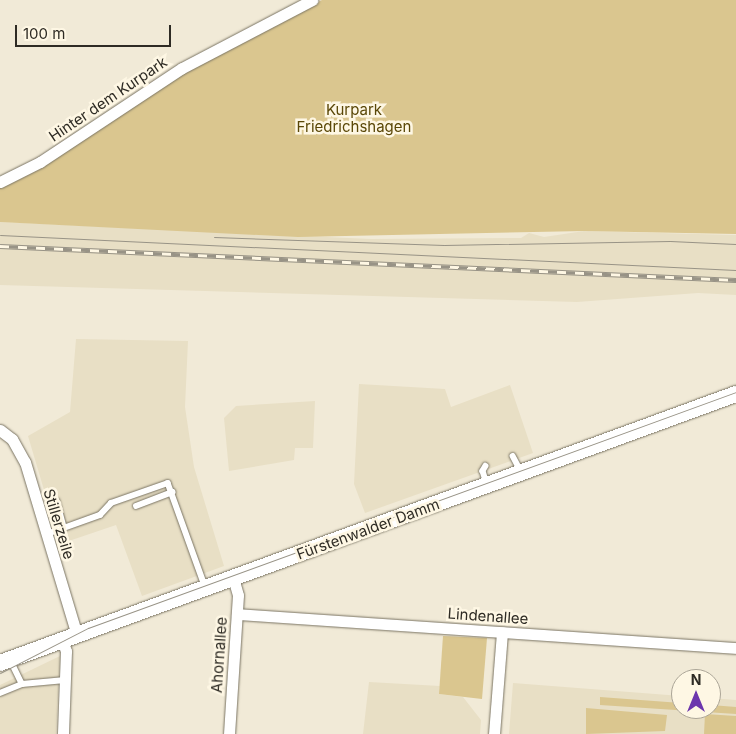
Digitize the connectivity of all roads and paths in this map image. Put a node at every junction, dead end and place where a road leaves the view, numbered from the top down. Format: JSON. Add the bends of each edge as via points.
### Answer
{"nodes":[{"id":1,"x":312,"y":0,"type":"edge"},
{"id":2,"x":0,"y":182,"type":"edge"},
{"id":3,"x":736,"y":394,"type":"edge"},
{"id":4,"x":0,"y":430,"type":"edge"},
{"id":5,"x":513,"y":456,"type":"dead end"},
{"id":6,"x":486,"y":466,"type":"dead end"},
{"id":7,"x":522,"y":473,"type":"junction"},
{"id":8,"x":488,"y":485,"type":"junction"},
{"id":9,"x":172,"y":492,"type":"junction"},
{"id":10,"x":56,"y":501,"type":"dead end"},
{"id":11,"x":136,"y":506,"type":"dead end"},
{"id":12,"x":64,"y":527,"type":"junction"},
{"id":13,"x":47,"y":534,"type":"junction"},
{"id":14,"x":233,"y":578,"type":"junction"},
{"id":15,"x":206,"y":588,"type":"junction"},
{"id":16,"x":237,"y":614,"type":"junction"},
{"id":17,"x":502,"y":632,"type":"junction"},
{"id":18,"x":70,"y":638,"type":"junction"},
{"id":19,"x":736,"y":648,"type":"edge"},
{"id":20,"x":5,"y":661,"type":"edge"},
{"id":21,"x":65,"y":680,"type":"junction"},
{"id":22,"x":22,"y":684,"type":"junction"},
{"id":23,"x":0,"y":693,"type":"edge"},
{"id":24,"x":63,"y":734,"type":"edge"},
{"id":25,"x":229,"y":734,"type":"edge"},
{"id":26,"x":494,"y":734,"type":"edge"}],
"edges":[{"from":1,"to":2,"type":"street","name":"Hinter dem Kurpark","via":[[182,68],[40,162]]},
{"from":3,"to":7,"type":"main road","name":"Fürstenwalder Damm"},
{"from":4,"to":13,"type":"street","name":"Stillerzeile","via":[[12,439],[25,462]]},
{"from":5,"to":7,"type":"lane"},
{"from":6,"to":8,"type":"lane","via":[[483,471]]},
{"from":7,"to":8,"type":"main road","name":"Fürstenwalder Damm"},
{"from":8,"to":14,"type":"main road","name":"Fürstenwalder Damm"},
{"from":9,"to":11,"type":"lane"},
{"from":9,"to":12,"type":"lane","via":[[168,482],[111,503],[100,515]]},
{"from":9,"to":15,"type":"lane"},
{"from":10,"to":12,"type":"lane"},
{"from":12,"to":13,"type":"lane"},
{"from":13,"to":18,"type":"street","name":"Stillerzeile"},
{"from":14,"to":15,"type":"main road","name":"Fürstenwalder Damm"},
{"from":14,"to":16,"type":"street","name":"Ahornallee","via":[[238,595]]},
{"from":15,"to":18,"type":"main road","name":"Fürstenwalder Damm"},
{"from":16,"to":17,"type":"street","name":"Lindenallee"},
{"from":16,"to":25,"type":"street","name":"Ahornallee"},
{"from":17,"to":19,"type":"street","name":"Lindenallee"},
{"from":17,"to":26,"type":"street"},
{"from":18,"to":20,"type":"main road","name":"Fürstenwalder Damm"},
{"from":18,"to":21,"type":"street","name":"Stillerzeile"},
{"from":20,"to":22,"type":"lane"},
{"from":21,"to":22,"type":"lane"},
{"from":21,"to":24,"type":"street","name":"Stillerzeile"},
{"from":22,"to":23,"type":"lane"}]}
